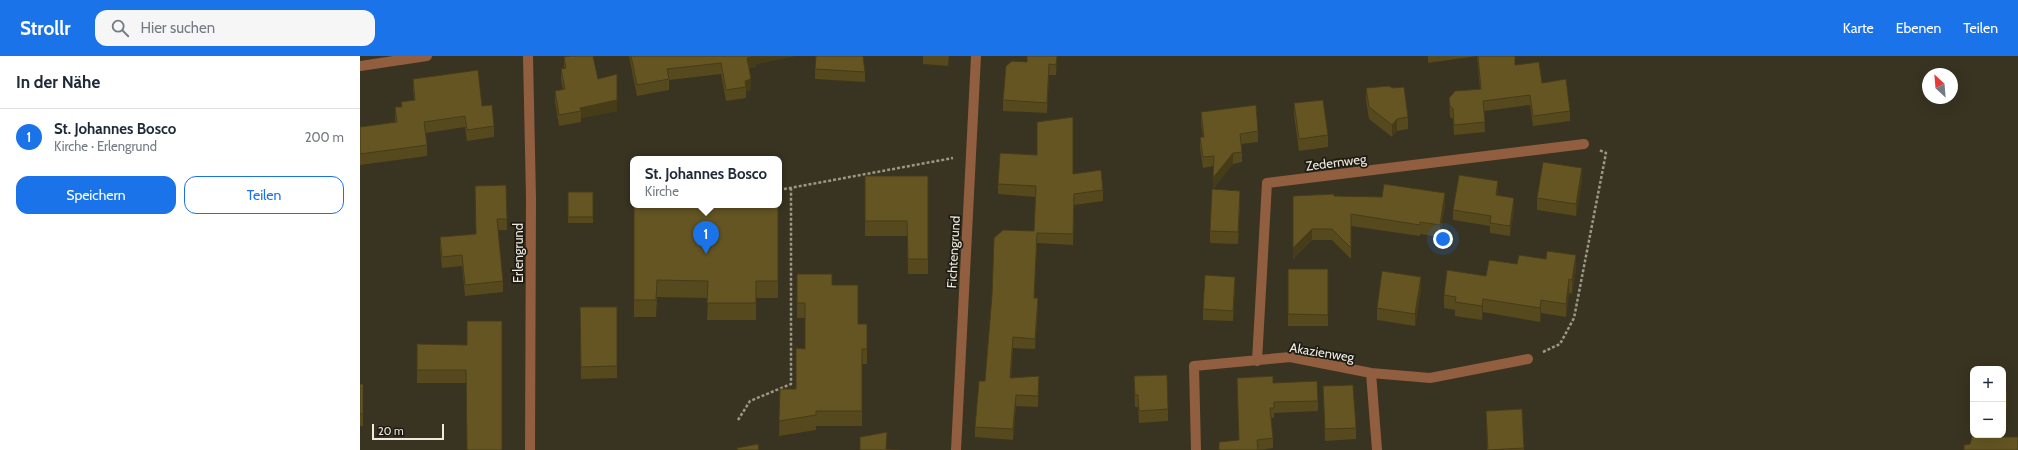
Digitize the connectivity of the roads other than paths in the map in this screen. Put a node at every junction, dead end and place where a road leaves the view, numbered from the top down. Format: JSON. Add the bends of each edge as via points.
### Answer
{"nodes":[{"id":1,"x":427,"y":56,"type":"edge"},
{"id":2,"x":528,"y":56,"type":"edge"},
{"id":3,"x":976,"y":56,"type":"edge"},
{"id":4,"x":360,"y":66,"type":"edge"},
{"id":5,"x":1584,"y":144,"type":"road end"},
{"id":6,"x":1528,"y":359,"type":"road end"},
{"id":7,"x":1257,"y":361,"type":"junction"},
{"id":8,"x":1371,"y":373,"type":"junction"},
{"id":9,"x":530,"y":450,"type":"edge"},
{"id":10,"x":956,"y":450,"type":"edge"},
{"id":11,"x":1196,"y":450,"type":"edge"},
{"id":12,"x":1377,"y":450,"type":"edge"}],
"edges":[{"from":1,"to":4,"type":"street"},
{"from":2,"to":9,"type":"street","name":"Erlengrund","via":[[531,198]]},
{"from":3,"to":10,"type":"street","name":"Fichtengrund"},
{"from":5,"to":7,"type":"street","name":"Zedernweg","via":[[1267,183]]},
{"from":6,"to":8,"type":"street","name":"Akazienweg","via":[[1430,378]]},
{"from":7,"to":8,"type":"street","name":"Akazienweg","via":[[1290,357]]},
{"from":7,"to":11,"type":"street","name":"Akazienweg","via":[[1194,366]]},
{"from":8,"to":12,"type":"street"}]}
